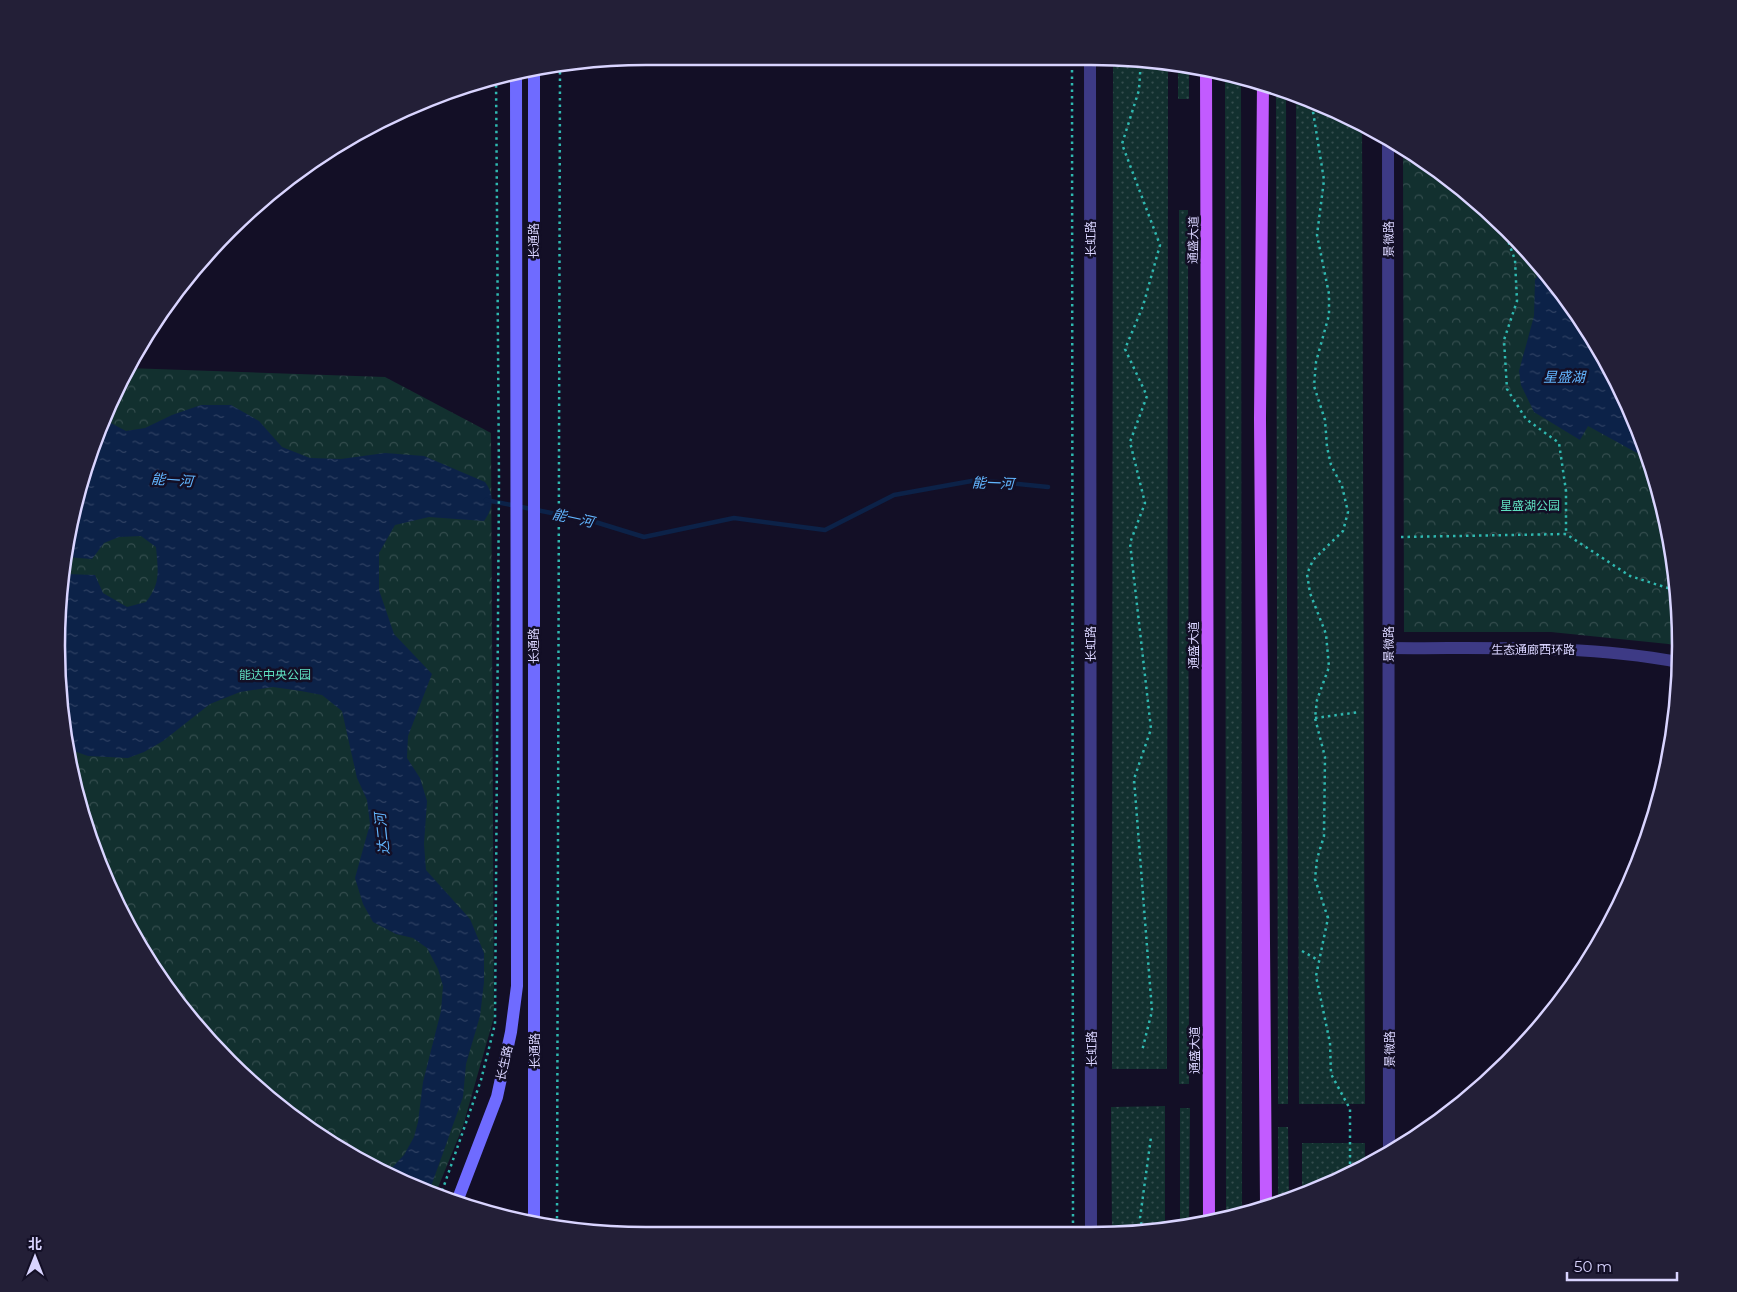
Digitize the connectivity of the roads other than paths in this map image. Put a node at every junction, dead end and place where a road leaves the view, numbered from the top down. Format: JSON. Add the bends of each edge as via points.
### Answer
{"nodes":[{"id":1,"x":1090,"y":65,"type":"edge"},
{"id":2,"x":534,"y":76,"type":"edge"},
{"id":3,"x":1206,"y":76,"type":"edge"},
{"id":4,"x":516,"y":80,"type":"edge"},
{"id":5,"x":1263,"y":92,"type":"edge"},
{"id":6,"x":1388,"y":147,"type":"edge"},
{"id":7,"x":1388,"y":648,"type":"junction"},
{"id":8,"x":1672,"y":661,"type":"edge"},
{"id":9,"x":518,"y":915,"type":"joint"},
{"id":10,"x":1389,"y":1144,"type":"edge"},
{"id":11,"x":459,"y":1196,"type":"edge"},
{"id":12,"x":1266,"y":1200,"type":"edge"},
{"id":13,"x":1208,"y":1215,"type":"edge"},
{"id":14,"x":534,"y":1216,"type":"edge"},
{"id":15,"x":1091,"y":1227,"type":"edge"}],
"edges":[{"from":1,"to":15,"type":"street","name":"长虹路"},
{"from":2,"to":14,"type":"street","name":"长通路"},
{"from":3,"to":13,"type":"main road","name":"通盛大道"},
{"from":4,"to":9,"type":"street","name":"长通路"},
{"from":5,"to":12,"type":"main road","via":[[1260,419]]},
{"from":6,"to":7,"type":"street","name":"景微路"},
{"from":7,"to":8,"type":"street","name":"生态通廊西环路","via":[[1569,648]]},
{"from":7,"to":10,"type":"street","name":"景微路"},
{"from":9,"to":11,"type":"street","name":"长生路","via":[[518,986],[511,1032],[497,1097]]}]}
